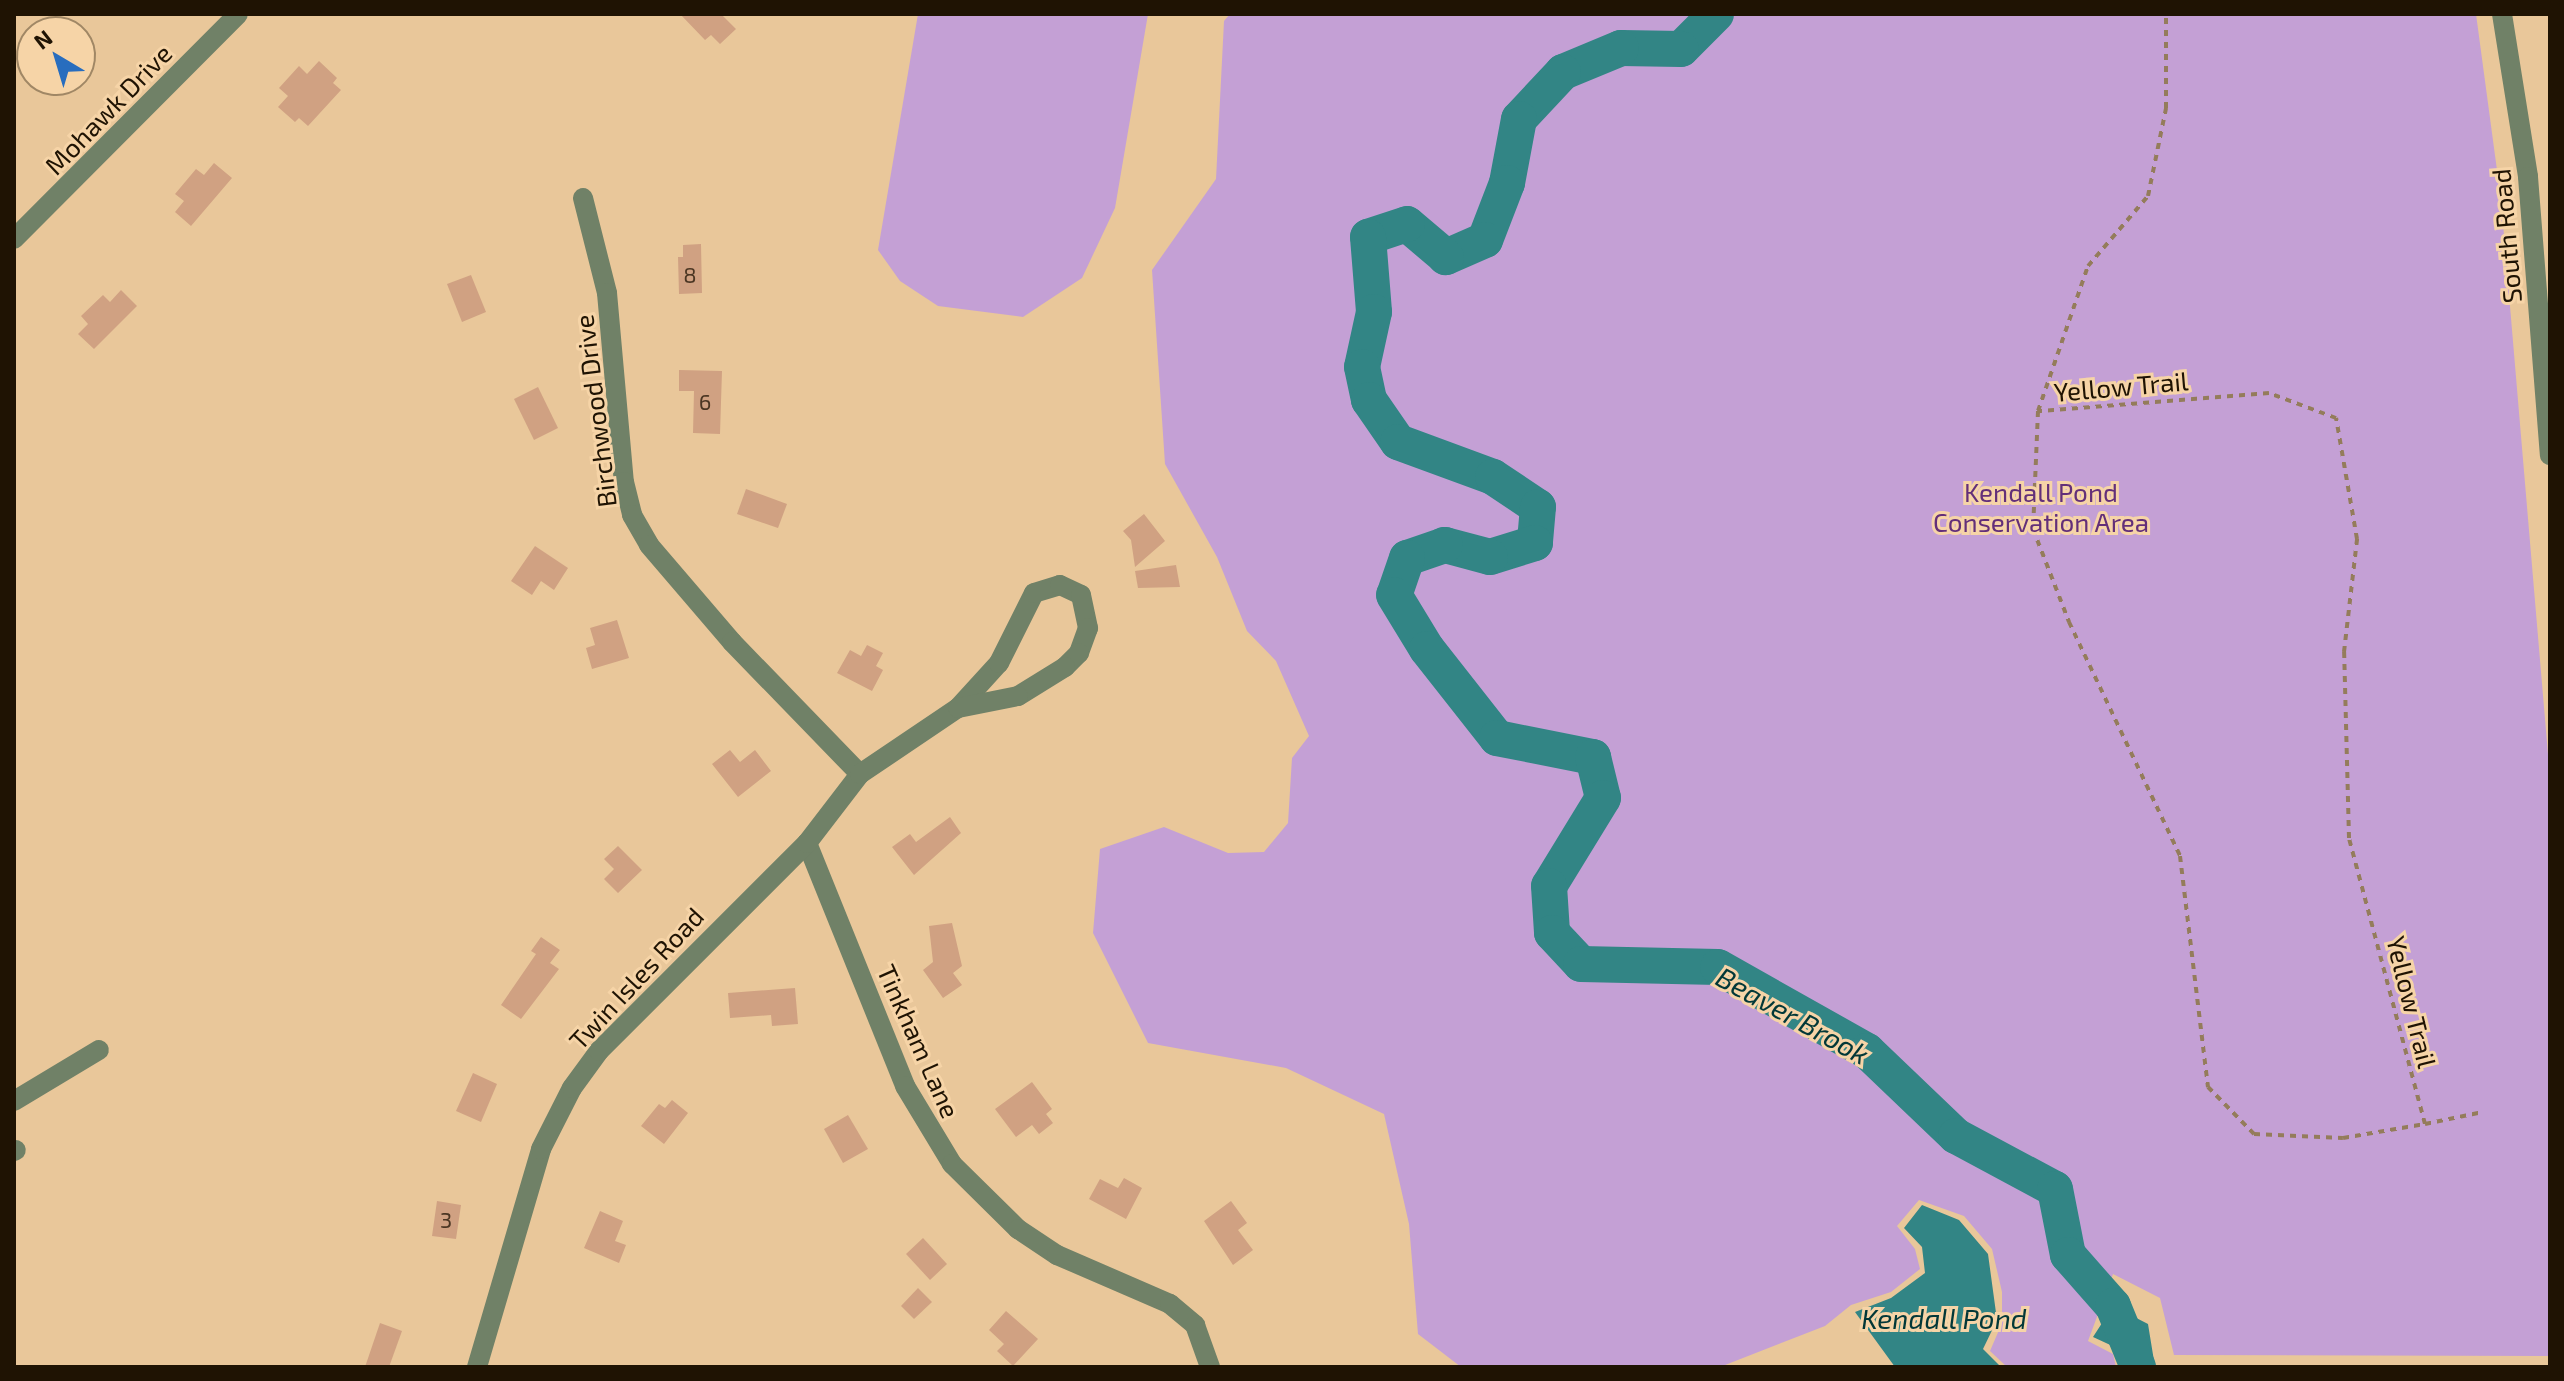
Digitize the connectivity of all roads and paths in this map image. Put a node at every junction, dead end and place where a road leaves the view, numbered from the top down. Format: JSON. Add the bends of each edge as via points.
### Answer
{"nodes":[{"id":1,"x":238,"y":14,"type":"edge"},
{"id":2,"x":2166,"y":14,"type":"edge"},
{"id":3,"x":2502,"y":14,"type":"edge"},
{"id":4,"x":583,"y":198,"type":"dead end"},
{"id":5,"x":14,"y":239,"type":"edge"},
{"id":6,"x":2542,"y":259,"type":"edge"},
{"id":7,"x":2038,"y":411,"type":"junction"},
{"id":8,"x":2550,"y":455,"type":"edge"},
{"id":9,"x":958,"y":708,"type":"junction"},
{"id":10,"x":860,"y":774,"type":"junction"},
{"id":11,"x":807,"y":843,"type":"junction"},
{"id":12,"x":99,"y":1050,"type":"dead end"},
{"id":13,"x":14,"y":1101,"type":"edge"},
{"id":14,"x":2483,"y":1112,"type":"dead end"},
{"id":15,"x":2425,"y":1124,"type":"junction"},
{"id":16,"x":477,"y":1367,"type":"edge"},
{"id":17,"x":1210,"y":1367,"type":"edge"}],
"edges":[{"from":1,"to":5,"type":"street","name":"Mohawk Drive"},
{"from":2,"to":7,"type":"path","via":[[2166,108],[2148,196],[2088,266]]},
{"from":3,"to":6,"type":"street","name":"South Road"},
{"from":4,"to":10,"type":"street","name":"Birchwood Drive","via":[[607,293],[624,482],[632,515],[649,545],[732,642]]},
{"from":6,"to":8,"type":"street","name":"South Road"},
{"from":7,"to":15,"type":"path","name":"Yellow Trail","via":[[2033,529],[2069,622],[2180,856],[2208,1087],[2254,1134],[2343,1138]]},
{"from":7,"to":15,"type":"path","name":"Yellow Trail","via":[[2269,393],[2336,418],[2357,539],[2344,652],[2349,838]]},
{"from":9,"to":9,"type":"street","name":"Twin Isles Road","via":[[1018,696],[1065,667],[1079,653],[1088,628],[1081,595],[1060,585],[1034,593],[999,663]]},
{"from":9,"to":10,"type":"street","name":"Twin Isles Road"},
{"from":10,"to":11,"type":"street","name":"Twin Isles Road"},
{"from":11,"to":16,"type":"street","name":"Twin Isles Road","via":[[648,999],[572,1088],[541,1149]]},
{"from":11,"to":17,"type":"street","name":"Tinkham Lane","via":[[905,1086],[952,1164],[1018,1229],[1057,1255],[1170,1304],[1195,1325]]},
{"from":12,"to":13,"type":"street"},
{"from":14,"to":15,"type":"path","name":"Yellow Trail"}]}
